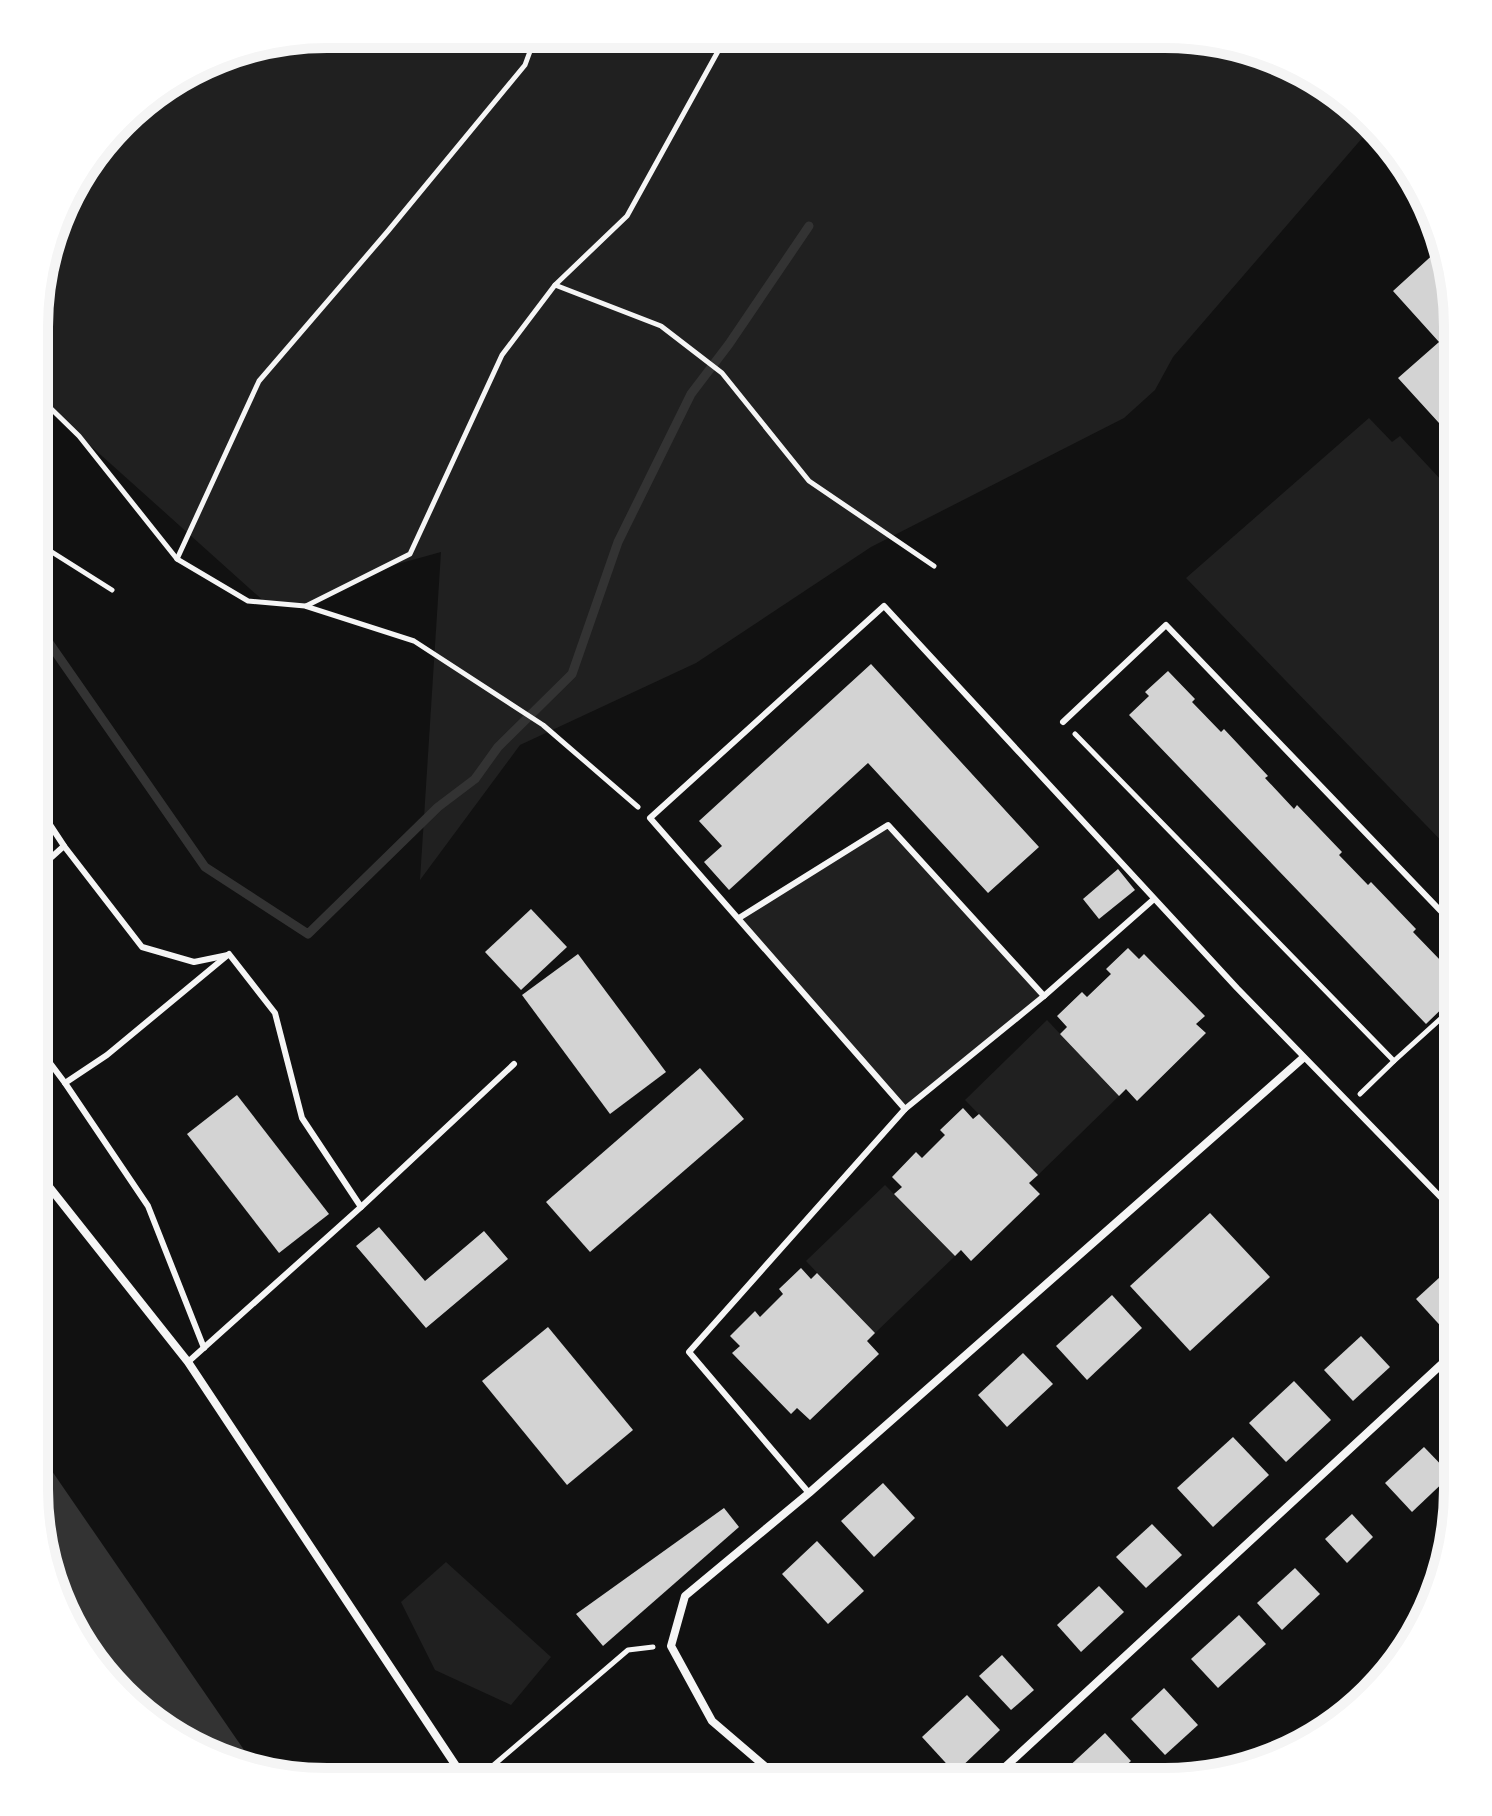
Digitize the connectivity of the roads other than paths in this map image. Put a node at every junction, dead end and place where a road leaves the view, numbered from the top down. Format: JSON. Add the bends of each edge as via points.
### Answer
{"nodes":[{"id":1,"x":1063,"y":722,"type":"road end"},
{"id":2,"x":48,"y":822,"type":"edge"},
{"id":3,"x":64,"y":846,"type":"junction"},
{"id":4,"x":48,"y":860,"type":"edge"},
{"id":5,"x":1154,"y":899,"type":"junction"},
{"id":6,"x":1444,"y":914,"type":"edge"},
{"id":7,"x":739,"y":918,"type":"junction"},
{"id":8,"x":229,"y":954,"type":"junction"},
{"id":9,"x":1044,"y":996,"type":"junction"},
{"id":10,"x":1303,"y":1058,"type":"junction"},
{"id":11,"x":48,"y":1060,"type":"edge"},
{"id":12,"x":514,"y":1064,"type":"dead end"},
{"id":13,"x":65,"y":1083,"type":"junction"},
{"id":14,"x":905,"y":1109,"type":"junction"},
{"id":15,"x":48,"y":1185,"type":"edge"},
{"id":16,"x":1443,"y":1200,"type":"edge"},
{"id":17,"x":361,"y":1207,"type":"junction"},
{"id":18,"x":204,"y":1348,"type":"junction"},
{"id":19,"x":188,"y":1362,"type":"junction"},
{"id":20,"x":1443,"y":1363,"type":"edge"},
{"id":21,"x":809,"y":1493,"type":"junction"},
{"id":22,"x":457,"y":1767,"type":"edge"},
{"id":23,"x":766,"y":1767,"type":"edge"},
{"id":24,"x":1005,"y":1767,"type":"edge"}],
"edges":[{"from":1,"to":6,"type":"lane","via":[[1166,625]]},
{"from":2,"to":3,"type":"lane"},
{"from":3,"to":4,"type":"lane"},
{"from":3,"to":8,"type":"lane","via":[[142,947],[194,962]]},
{"from":5,"to":7,"type":"lane","via":[[884,606],[650,818]]},
{"from":5,"to":9,"type":"lane"},
{"from":5,"to":10,"type":"lane"},
{"from":7,"to":9,"type":"lane","via":[[888,825]]},
{"from":7,"to":14,"type":"lane"},
{"from":8,"to":13,"type":"lane"},
{"from":8,"to":17,"type":"lane","via":[[275,1013],[302,1118]]},
{"from":9,"to":14,"type":"lane"},
{"from":10,"to":16,"type":"lane"},
{"from":10,"to":21,"type":"street"},
{"from":11,"to":13,"type":"lane"},
{"from":12,"to":17,"type":"lane"},
{"from":13,"to":18,"type":"lane","via":[[148,1206]]},
{"from":14,"to":21,"type":"lane","via":[[689,1352]]},
{"from":15,"to":19,"type":"street"},
{"from":17,"to":18,"type":"lane"},
{"from":18,"to":19,"type":"lane"},
{"from":19,"to":22,"type":"street"},
{"from":20,"to":24,"type":"street"},
{"from":21,"to":23,"type":"street","via":[[685,1596],[671,1646],[712,1721]]}]}
